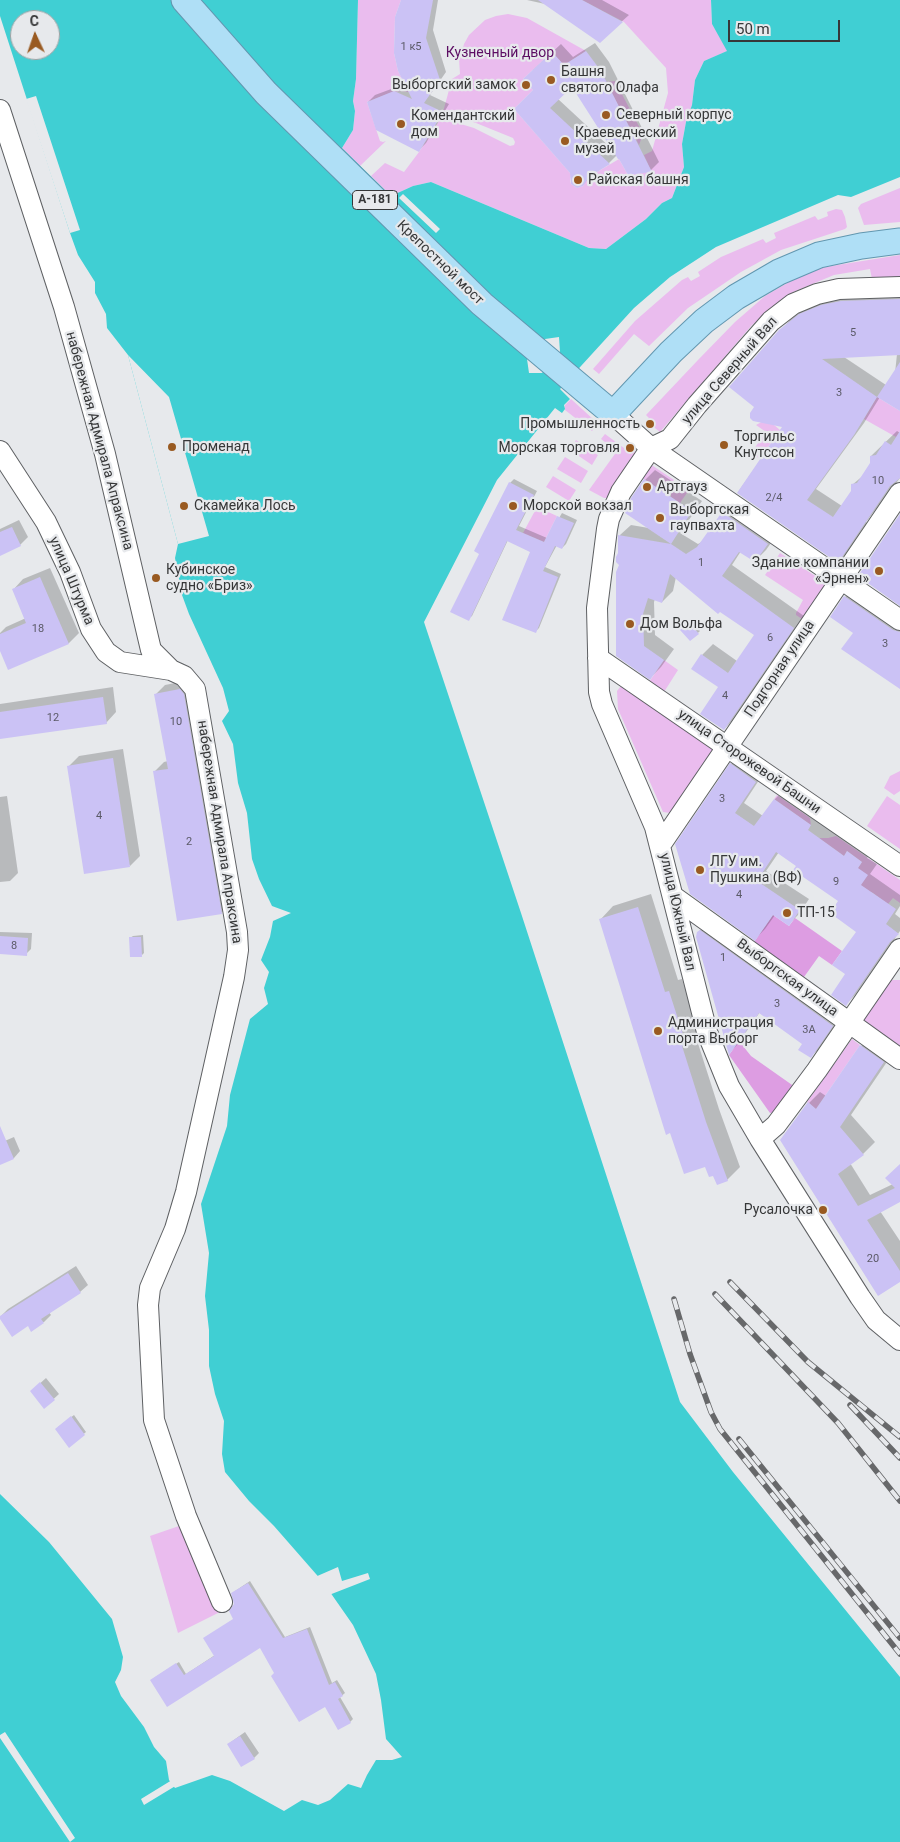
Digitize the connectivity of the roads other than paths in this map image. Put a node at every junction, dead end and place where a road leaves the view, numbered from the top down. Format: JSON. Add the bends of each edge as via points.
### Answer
{"nodes":[{"id":1,"x":184,"y":0,"type":"edge"},
{"id":2,"x":0,"y":110,"type":"edge"},
{"id":3,"x":900,"y":241,"type":"edge"},
{"id":4,"x":900,"y":288,"type":"edge"},
{"id":5,"x":613,"y":414,"type":"junction"},
{"id":6,"x":651,"y":448,"type":"junction"},
{"id":7,"x":0,"y":451,"type":"edge"},
{"id":8,"x":900,"y":493,"type":"edge"},
{"id":9,"x":841,"y":580,"type":"junction"},
{"id":10,"x":900,"y":620,"type":"edge"},
{"id":11,"x":598,"y":658,"type":"junction"},
{"id":12,"x":171,"y":670,"type":"junction"},
{"id":13,"x":727,"y":747,"type":"junction"},
{"id":14,"x":661,"y":844,"type":"junction"},
{"id":15,"x":900,"y":866,"type":"edge"},
{"id":16,"x":674,"y":897,"type":"junction"},
{"id":17,"x":900,"y":949,"type":"edge"},
{"id":18,"x":850,"y":1022,"type":"junction"},
{"id":19,"x":900,"y":1059,"type":"edge"},
{"id":20,"x":760,"y":1139,"type":"junction"},
{"id":21,"x":900,"y":1340,"type":"edge"},
{"id":22,"x":222,"y":1602,"type":"dead end"}],
"edges":[{"from":1,"to":5,"type":"main road","name":"Крепостной мост","number":"А-181","via":[[266,93],[404,229],[482,304]]},
{"from":2,"to":12,"type":"street","name":"набережная Адмирала Апраксина","via":[[105,454],[152,650]]},
{"from":3,"to":5,"type":"main road","via":[[819,255],[779,272],[736,297],[677,346]]},
{"from":4,"to":6,"type":"street","name":"улица Северный Вал","via":[[839,289],[793,304],[771,322],[670,439]]},
{"from":5,"to":6,"type":"street"},
{"from":6,"to":9,"type":"street"},
{"from":6,"to":11,"type":"street","name":"улица Южный Вал","via":[[622,492],[609,519],[597,608]]},
{"from":7,"to":12,"type":"street","name":"улица Штурма","via":[[46,522],[70,572],[91,629],[106,652],[120,662]]},
{"from":8,"to":9,"type":"street","name":"Подгорная улица"},
{"from":9,"to":10,"type":"street"},
{"from":9,"to":13,"type":"street","name":"Подгорная улица"},
{"from":11,"to":13,"type":"street","name":"улица Сторожевой Башни"},
{"from":11,"to":14,"type":"street","name":"улица Южный Вал","via":[[602,704]]},
{"from":12,"to":22,"type":"street","name":"набережная Адмирала Апраксина","via":[[184,676],[195,689],[238,950],[186,1192],[175,1230],[150,1288],[152,1386],[154,1420],[186,1516]]},
{"from":13,"to":14,"type":"street","name":"Подгорная улица"},
{"from":13,"to":15,"type":"street","name":"улица Сторожевой Башни"},
{"from":14,"to":16,"type":"street","name":"улица Южный Вал"},
{"from":16,"to":18,"type":"street","name":"Выборгская улица"},
{"from":16,"to":20,"type":"street","name":"улица Южный Вал","via":[[707,1032],[729,1086]]},
{"from":17,"to":18,"type":"street"},
{"from":18,"to":19,"type":"street","name":"Выборгская улица"},
{"from":18,"to":20,"type":"street","via":[[776,1124]]},
{"from":20,"to":21,"type":"street","name":"улица Южный Вал","via":[[876,1320]]}]}
